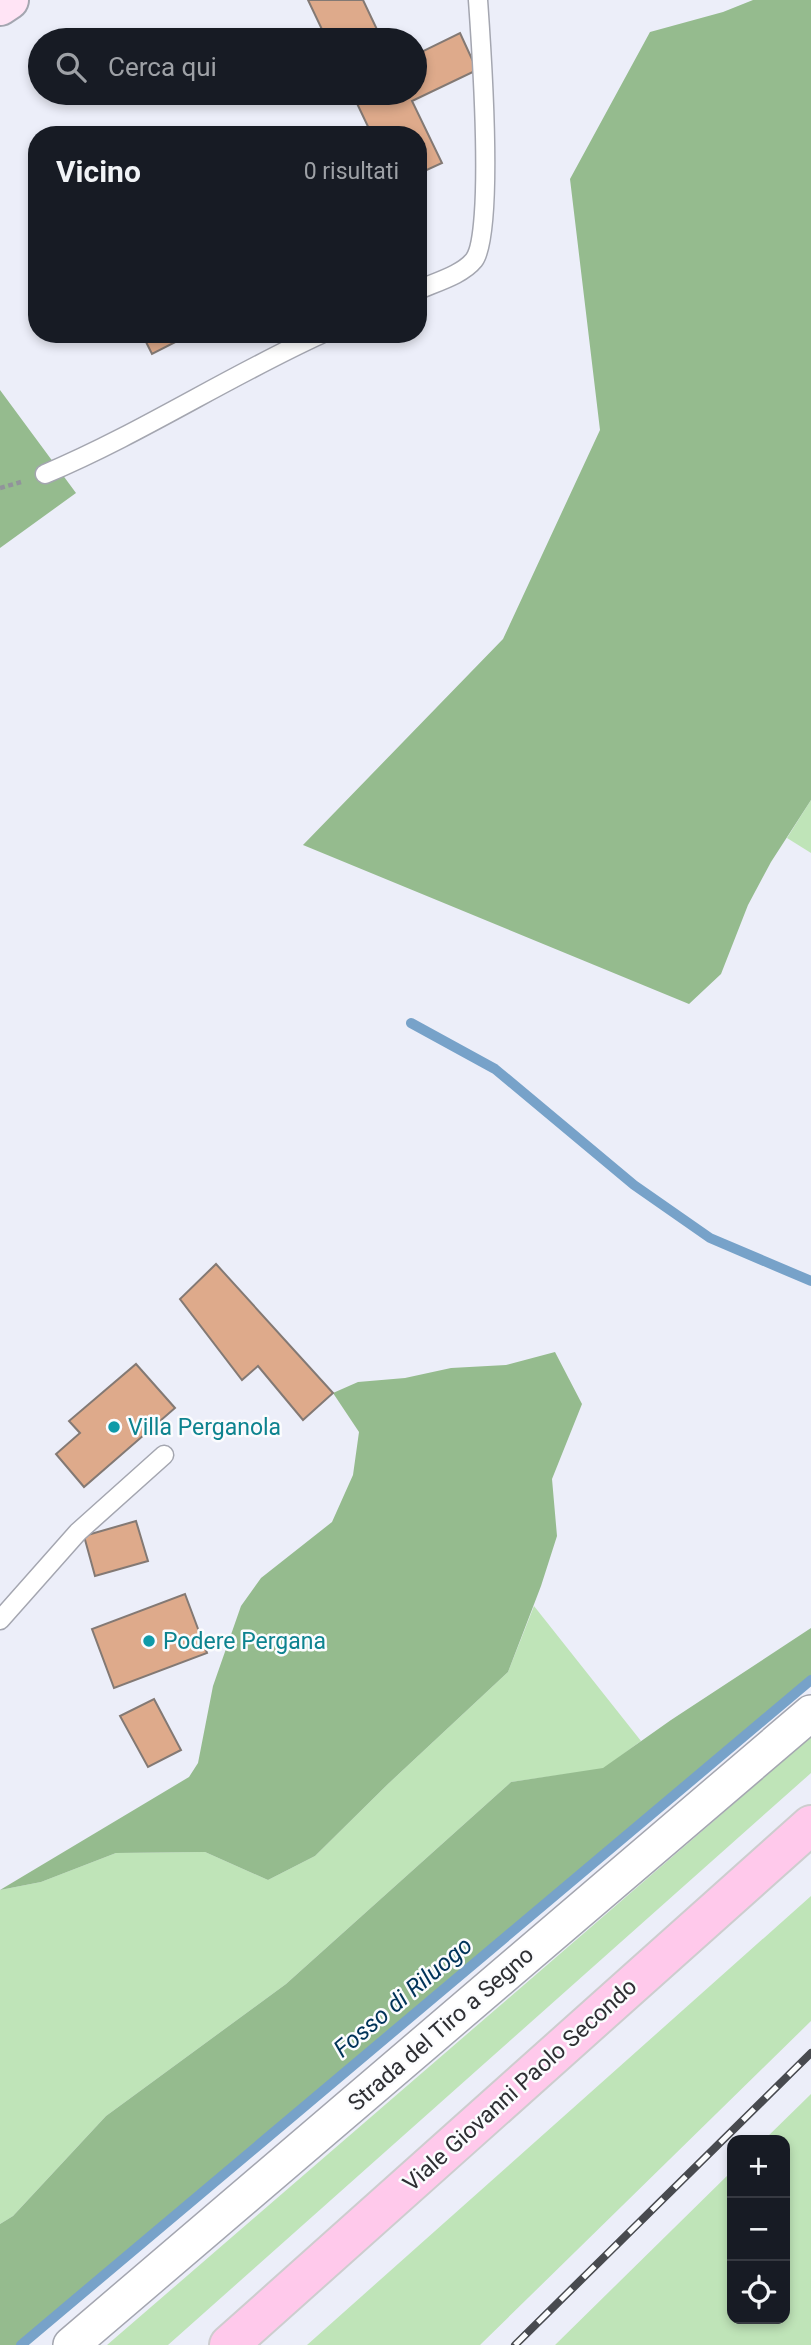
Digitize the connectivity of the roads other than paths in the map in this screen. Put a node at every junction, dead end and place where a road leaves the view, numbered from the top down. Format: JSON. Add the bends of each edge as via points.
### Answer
{"nodes":[{"id":1,"x":9,"y":0,"type":"edge"},
{"id":2,"x":478,"y":0,"type":"edge"},
{"id":3,"x":0,"y":6,"type":"edge"},
{"id":4,"x":427,"y":286,"type":"edge"},
{"id":5,"x":301,"y":343,"type":"edge"},
{"id":6,"x":45,"y":474,"type":"dead end"},
{"id":7,"x":163,"y":1455,"type":"dead end"},
{"id":8,"x":0,"y":1620,"type":"edge"},
{"id":9,"x":811,"y":1713,"type":"edge"},
{"id":10,"x":811,"y":1825,"type":"edge"},
{"id":11,"x":71,"y":2345,"type":"edge"},
{"id":12,"x":229,"y":2345,"type":"edge"}],
"edges":[{"from":1,"to":3,"type":"main road"},
{"from":2,"to":4,"type":"lane","via":[[485,155],[481,242],[477,255],[464,269]]},
{"from":5,"to":6,"type":"lane"},
{"from":7,"to":8,"type":"lane","via":[[78,1532]]},
{"from":9,"to":11,"type":"street","name":"Strada del Tiro a Segno"},
{"from":10,"to":12,"type":"main road","name":"Viale Giovanni Paolo Secondo"}]}
